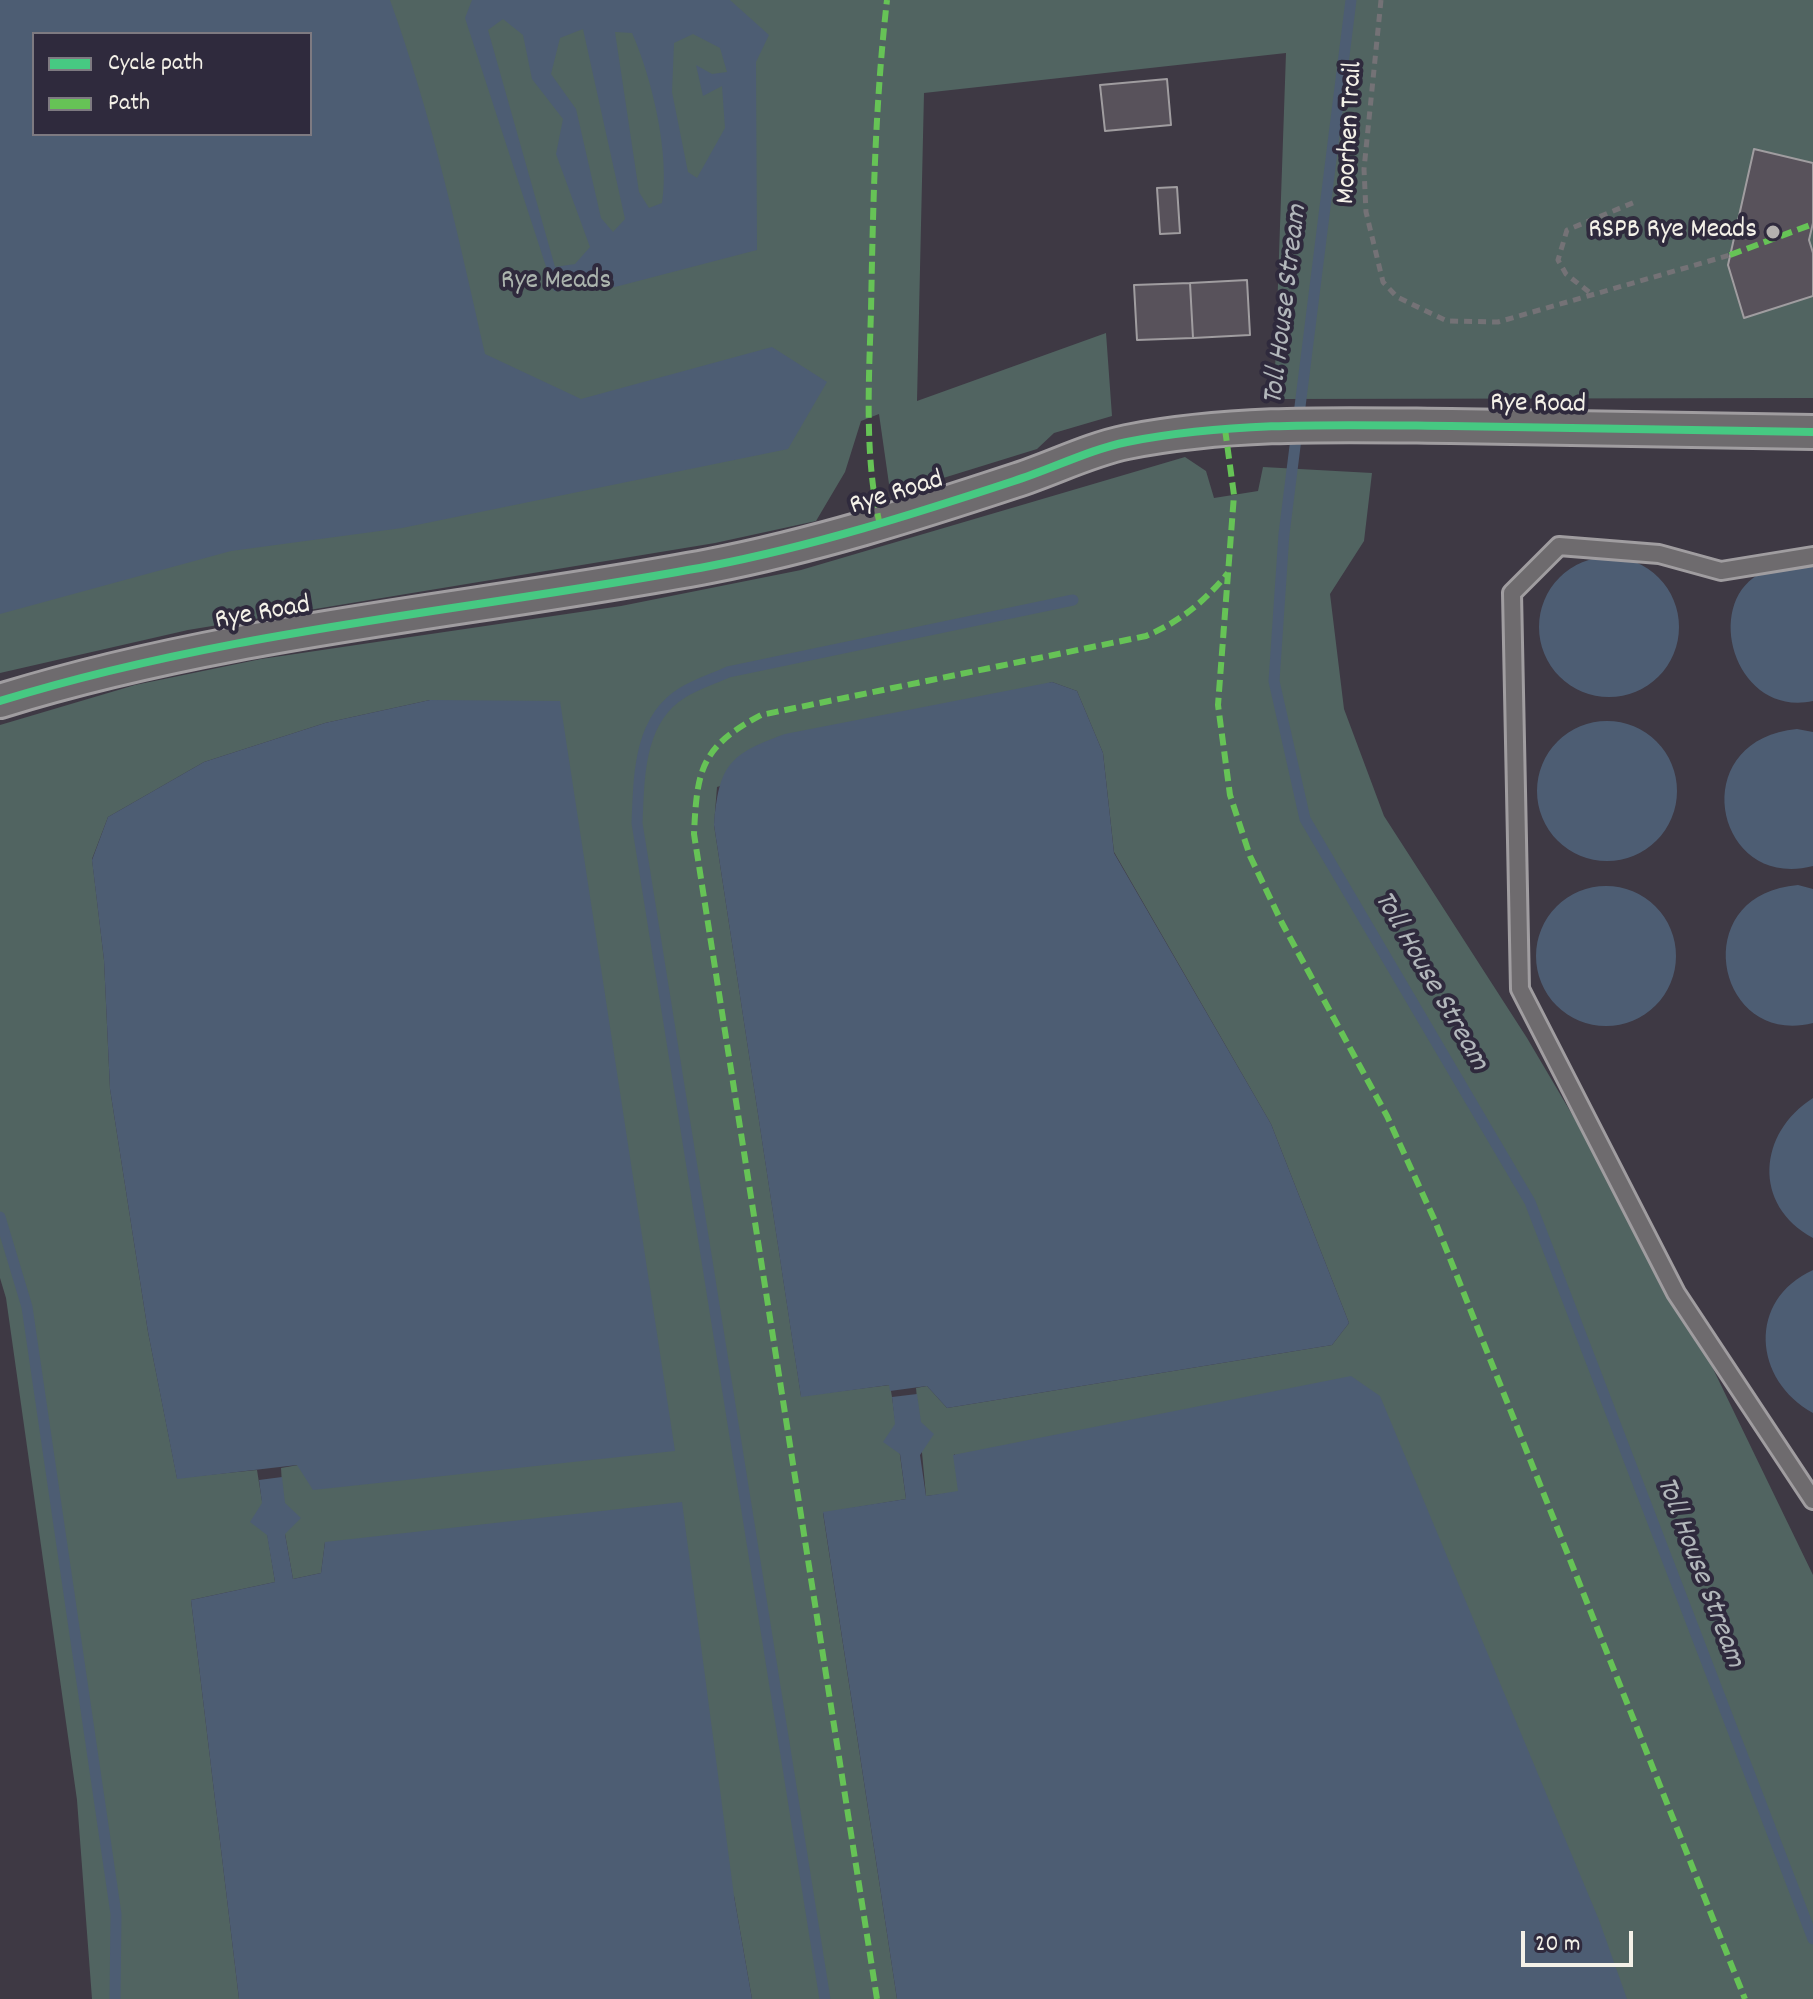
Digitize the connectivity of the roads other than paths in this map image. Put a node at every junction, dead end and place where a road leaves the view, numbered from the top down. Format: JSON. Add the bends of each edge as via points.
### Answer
{"nodes":[{"id":1,"x":1813,"y":432,"type":"edge"},
{"id":2,"x":1813,"y":556,"type":"edge"},
{"id":3,"x":0,"y":701,"type":"edge"},
{"id":4,"x":1813,"y":1500,"type":"edge"}],
"edges":[{"from":1,"to":3,"type":"street","name":"Rye Road","via":[[1366,425],[1225,429],[1128,442],[880,525],[715,565],[230,642],[124,665]]},
{"from":2,"to":4,"type":"lane","via":[[1721,571],[1659,554],[1559,546],[1512,593],[1520,989],[1676,1293]]}]}
